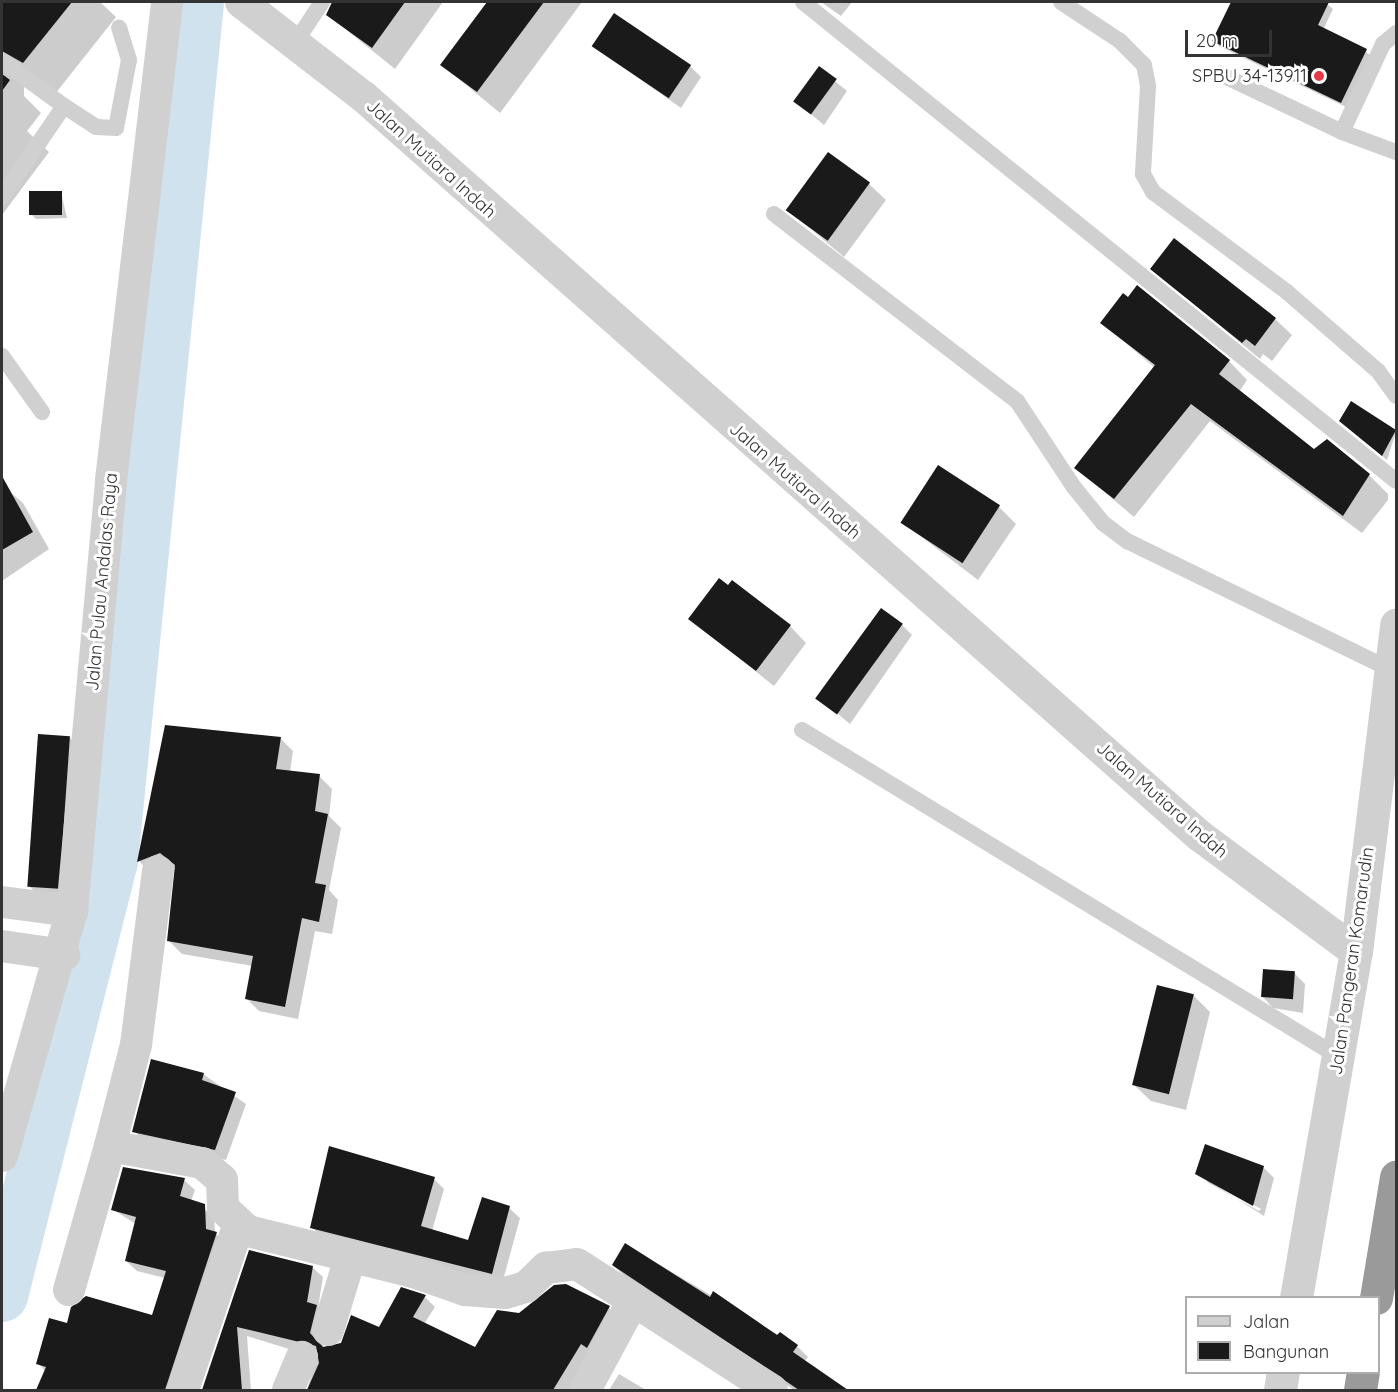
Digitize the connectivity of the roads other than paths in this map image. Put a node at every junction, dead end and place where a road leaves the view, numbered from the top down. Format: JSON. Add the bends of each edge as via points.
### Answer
{"nodes":[{"id":1,"x":167,"y":2,"type":"edge"},
{"id":2,"x":322,"y":2,"type":"edge"},
{"id":3,"x":803,"y":2,"type":"edge"},
{"id":4,"x":1061,"y":2,"type":"edge"},
{"id":5,"x":251,"y":9,"type":"edge"},
{"id":6,"x":119,"y":27,"type":"dead end"},
{"id":7,"x":1396,"y":33,"type":"edge"},
{"id":8,"x":295,"y":43,"type":"junction"},
{"id":9,"x":2,"y":61,"type":"edge"},
{"id":10,"x":1218,"y":73,"type":"dead end"},
{"id":11,"x":64,"y":106,"type":"junction"},
{"id":12,"x":1341,"y":132,"type":"junction"},
{"id":13,"x":1396,"y":152,"type":"edge"},
{"id":14,"x":2,"y":197,"type":"edge"},
{"id":15,"x":774,"y":214,"type":"dead end"},
{"id":16,"x":2,"y":356,"type":"edge"},
{"id":17,"x":1396,"y":396,"type":"edge"},
{"id":18,"x":42,"y":412,"type":"dead end"},
{"id":19,"x":1396,"y":481,"type":"edge"},
{"id":20,"x":1396,"y":624,"type":"edge"},
{"id":21,"x":1390,"y":669,"type":"junction"},
{"id":22,"x":802,"y":730,"type":"dead end"},
{"id":23,"x":158,"y":871,"type":"dead end"},
{"id":24,"x":2,"y":902,"type":"edge"},
{"id":25,"x":72,"y":911,"type":"junction"},
{"id":26,"x":2,"y":946,"type":"edge"},
{"id":27,"x":1356,"y":952,"type":"junction"},
{"id":28,"x":63,"y":955,"type":"junction"},
{"id":29,"x":1339,"y":1057,"type":"junction"},
{"id":30,"x":110,"y":1146,"type":"junction"},
{"id":31,"x":2,"y":1156,"type":"edge"},
{"id":32,"x":1396,"y":1177,"type":"edge"},
{"id":33,"x":239,"y":1224,"type":"junction"},
{"id":34,"x":351,"y":1255,"type":"junction"},
{"id":35,"x":69,"y":1290,"type":"dead end"},
{"id":36,"x":1296,"y":1296,"type":"edge"},
{"id":37,"x":1376,"y":1296,"type":"edge"},
{"id":38,"x":634,"y":1299,"type":"junction"},
{"id":39,"x":328,"y":1330,"type":"dead end"},
{"id":40,"x":302,"y":1356,"type":"dead end"},
{"id":41,"x":1283,"y":1374,"type":"edge"},
{"id":42,"x":1363,"y":1374,"type":"edge"},
{"id":43,"x":183,"y":1390,"type":"edge"},
{"id":44,"x":288,"y":1390,"type":"edge"},
{"id":45,"x":585,"y":1390,"type":"edge"},
{"id":46,"x":772,"y":1390,"type":"edge"},
{"id":47,"x":1280,"y":1390,"type":"edge"},
{"id":48,"x":1360,"y":1390,"type":"edge"}],
"edges":[{"from":1,"to":25,"type":"street","name":"Jalan Pulau Andalas Raya","via":[[118,411]]},
{"from":2,"to":8,"type":"lane"},
{"from":3,"to":19,"type":"lane"},
{"from":4,"to":17,"type":"lane","via":[[1120,41],[1144,65],[1148,86],[1143,174],[1153,192],[1287,292],[1378,371]]},
{"from":5,"to":8,"type":"street","name":"Jalan Mutiara Indah"},
{"from":6,"to":11,"type":"lane","via":[[129,60],[116,128],[96,127]]},
{"from":7,"to":12,"type":"lane","via":[[1383,44]]},
{"from":8,"to":27,"type":"street","name":"Jalan Mutiara Indah","via":[[364,97],[1200,836]]},
{"from":9,"to":11,"type":"lane"},
{"from":10,"to":12,"type":"lane"},
{"from":11,"to":14,"type":"lane"},
{"from":12,"to":13,"type":"lane"},
{"from":15,"to":21,"type":"lane","via":[[1017,401],[1073,486],[1103,523],[1127,541]]},
{"from":16,"to":18,"type":"lane"},
{"from":20,"to":21,"type":"street","name":"Jalan Pangeran Komarudin"},
{"from":21,"to":27,"type":"street","name":"Jalan Pangeran Komarudin"},
{"from":22,"to":29,"type":"lane"},
{"from":23,"to":30,"type":"street","via":[[136,1045]]},
{"from":24,"to":25,"type":"street"},
{"from":25,"to":28,"type":"street","name":"Jalan Pulau Andalas Raya"},
{"from":26,"to":28,"type":"street"},
{"from":27,"to":29,"type":"street","name":"Jalan Pangeran Komarudin"},
{"from":28,"to":31,"type":"street","name":"Jalan Pulau Andalas Raya"},
{"from":29,"to":36,"type":"street","name":"Jalan Pangeran Komarudin"},
{"from":30,"to":33,"type":"street","via":[[202,1163],[222,1180],[223,1208]]},
{"from":30,"to":35,"type":"street"},
{"from":32,"to":37,"type":"highway"},
{"from":33,"to":34,"type":"street"},
{"from":33,"to":43,"type":"street"},
{"from":34,"to":38,"type":"street","via":[[487,1295],[526,1287],[546,1268],[577,1264]]},
{"from":34,"to":39,"type":"street"},
{"from":38,"to":45,"type":"street"},
{"from":38,"to":46,"type":"street"},
{"from":40,"to":44,"type":"street"},
{"from":41,"to":47,"type":"street"},
{"from":42,"to":48,"type":"highway"}]}
